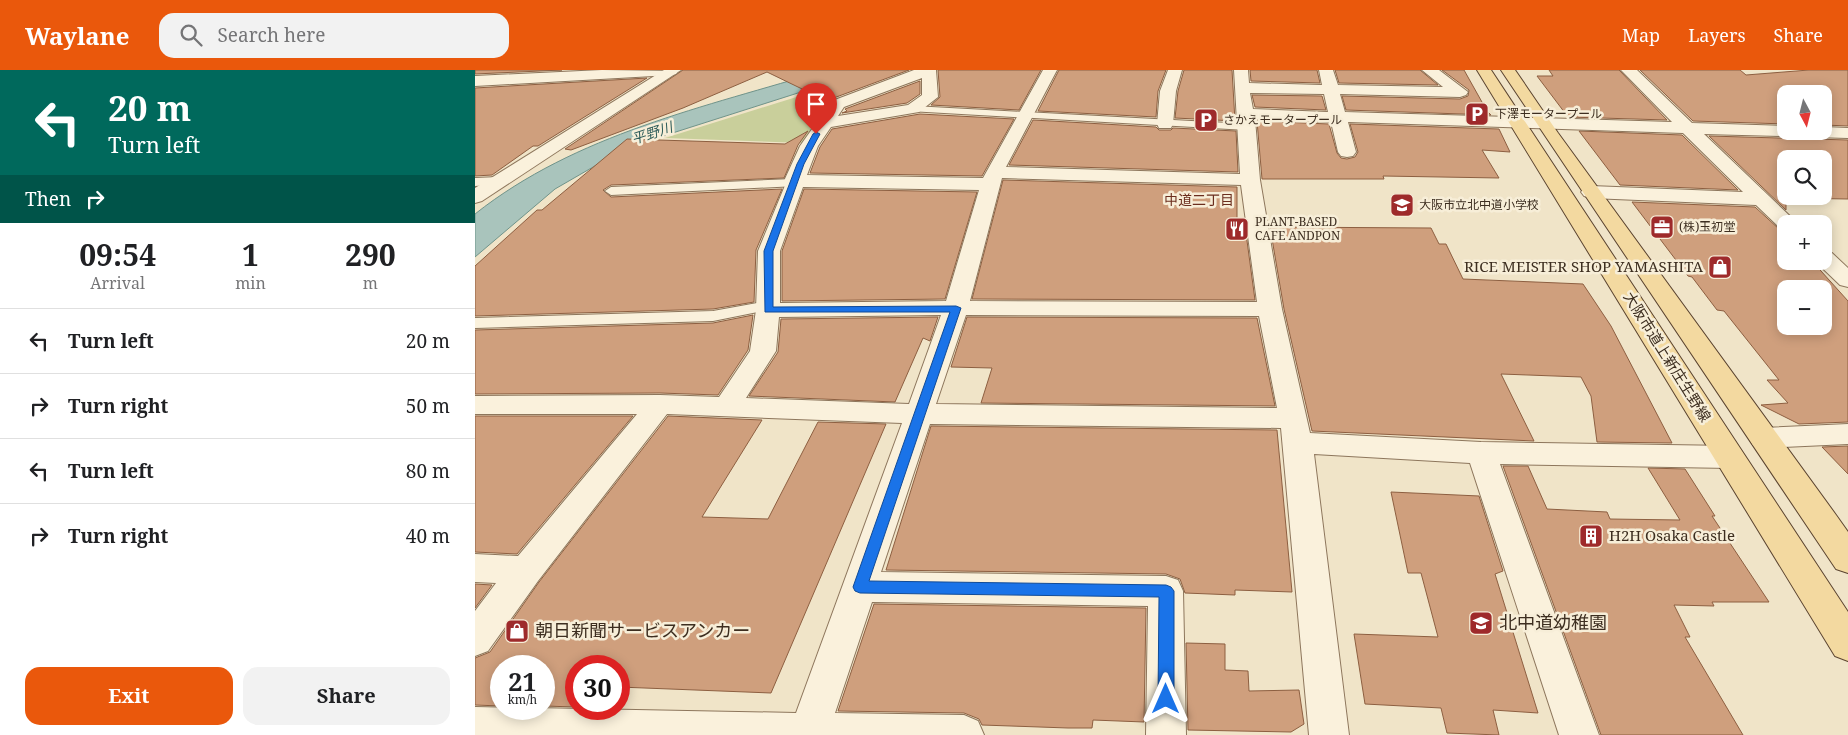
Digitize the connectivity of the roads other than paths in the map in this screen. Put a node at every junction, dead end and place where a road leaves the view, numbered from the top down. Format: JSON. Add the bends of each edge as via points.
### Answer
{"nodes":[{"id":1,"x":503,"y":70,"type":"edge"},
{"id":2,"x":929,"y":70,"type":"edge"},
{"id":3,"x":1050,"y":70,"type":"edge"},
{"id":4,"x":1175,"y":70,"type":"edge"},
{"id":5,"x":1326,"y":70,"type":"edge"},
{"id":6,"x":1429,"y":70,"type":"edge"},
{"id":7,"x":1484,"y":70,"type":"edge"},
{"id":8,"x":1508,"y":70,"type":"edge"},
{"id":9,"x":1628,"y":70,"type":"edge"},
{"id":10,"x":673,"y":71,"type":"edge"},
{"id":11,"x":581,"y":73,"type":"edge"},
{"id":12,"x":475,"y":79,"type":"edge"},
{"id":13,"x":1241,"y":79,"type":"edge"},
{"id":14,"x":1332,"y":90,"type":"junction"},
{"id":15,"x":913,"y":109,"type":"junction"},
{"id":16,"x":1025,"y":114,"type":"junction"},
{"id":17,"x":1339,"y":118,"type":"junction"},
{"id":18,"x":1247,"y":121,"type":"junction"},
{"id":19,"x":824,"y":123,"type":"junction"},
{"id":20,"x":1165,"y":124,"type":"junction"},
{"id":21,"x":1531,"y":124,"type":"junction"},
{"id":22,"x":1689,"y":128,"type":"junction"},
{"id":23,"x":1848,"y":134,"type":"edge"},
{"id":24,"x":1347,"y":152,"type":"dead end"},
{"id":25,"x":895,"y":166,"type":"dead end"},
{"id":26,"x":796,"y":176,"type":"junction"},
{"id":27,"x":992,"y":178,"type":"junction"},
{"id":28,"x":1250,"y":180,"type":"junction"},
{"id":29,"x":499,"y":181,"type":"junction"},
{"id":30,"x":475,"y":182,"type":"edge"},
{"id":31,"x":611,"y":191,"type":"dead end"},
{"id":32,"x":1591,"y":192,"type":"junction"},
{"id":33,"x":475,"y":197,"type":"edge"},
{"id":34,"x":1760,"y":199,"type":"junction"},
{"id":35,"x":1777,"y":215,"type":"edge"},
{"id":36,"x":1832,"y":265,"type":"edge"},
{"id":37,"x":1848,"y":280,"type":"edge"},
{"id":38,"x":768,"y":308,"type":"junction"},
{"id":39,"x":956,"y":308,"type":"junction"},
{"id":40,"x":1270,"y":310,"type":"junction"},
{"id":41,"x":475,"y":323,"type":"edge"},
{"id":42,"x":660,"y":404,"type":"junction"},
{"id":43,"x":475,"y":405,"type":"edge"},
{"id":44,"x":727,"y":406,"type":"junction"},
{"id":45,"x":921,"y":414,"type":"junction"},
{"id":46,"x":1295,"y":430,"type":"junction"},
{"id":47,"x":1848,"y":434,"type":"edge"},
{"id":48,"x":1763,"y":438,"type":"junction"},
{"id":49,"x":1481,"y":453,"type":"junction"},
{"id":50,"x":1730,"y":457,"type":"junction"},
{"id":51,"x":1848,"y":559,"type":"edge"},
{"id":52,"x":475,"y":568,"type":"edge"},
{"id":53,"x":526,"y":571,"type":"junction"},
{"id":54,"x":860,"y":587,"type":"junction"},
{"id":55,"x":475,"y":639,"type":"edge"},
{"id":56,"x":1848,"y":644,"type":"edge"},
{"id":57,"x":475,"y":727,"type":"edge"},
{"id":58,"x":654,"y":733,"type":"edge"},
{"id":59,"x":808,"y":733,"type":"edge"},
{"id":60,"x":964,"y":735,"type":"edge"},
{"id":61,"x":1166,"y":735,"type":"edge"},
{"id":62,"x":1329,"y":735,"type":"edge"},
{"id":63,"x":1579,"y":735,"type":"edge"}],
"edges":[{"from":1,"to":12,"type":"street"},
{"from":2,"to":15,"type":"street","via":[[930,97]]},
{"from":2,"to":19,"type":"street","via":[[838,104]]},
{"from":3,"to":16,"type":"street"},
{"from":4,"to":20,"type":"street","via":[[1167,91]]},
{"from":5,"to":14,"type":"street"},
{"from":6,"to":14,"type":"street","via":[[1460,92]]},
{"from":7,"to":21,"type":"main road","name":"大阪市道上新庄生野線"},
{"from":8,"to":21,"type":"main road","name":"大阪市道上新庄生野線"},
{"from":9,"to":22,"type":"street"},
{"from":10,"to":11,"type":"street"},
{"from":10,"to":29,"type":"street"},
{"from":11,"to":12,"type":"street"},
{"from":13,"to":14,"type":"street"},
{"from":13,"to":18,"type":"street"},
{"from":14,"to":17,"type":"street"},
{"from":15,"to":16,"type":"lane"},
{"from":15,"to":19,"type":"street"},
{"from":16,"to":20,"type":"lane"},
{"from":16,"to":27,"type":"street"},
{"from":17,"to":18,"type":"street"},
{"from":17,"to":21,"type":"street"},
{"from":17,"to":24,"type":"street"},
{"from":18,"to":20,"type":"lane"},
{"from":18,"to":28,"type":"street"},
{"from":19,"to":26,"type":"street","via":[[809,146]]},
{"from":21,"to":22,"type":"street"},
{"from":21,"to":32,"type":"main road","name":"大阪市道上新庄生野線"},
{"from":21,"to":50,"type":"main road","name":"大阪市道上新庄生野線"},
{"from":22,"to":23,"type":"street"},
{"from":22,"to":34,"type":"street"},
{"from":25,"to":26,"type":"street"},
{"from":26,"to":27,"type":"street"},
{"from":26,"to":31,"type":"lane"},
{"from":26,"to":38,"type":"street","via":[[769,251]]},
{"from":27,"to":28,"type":"street"},
{"from":27,"to":39,"type":"street"},
{"from":28,"to":40,"type":"street"},
{"from":29,"to":30,"type":"lane"},
{"from":29,"to":33,"type":"street"},
{"from":32,"to":34,"type":"street"},
{"from":32,"to":48,"type":"main road","name":"大阪市道上新庄生野線"},
{"from":34,"to":35,"type":"street"},
{"from":36,"to":37,"type":"street"},
{"from":38,"to":39,"type":"street"},
{"from":38,"to":41,"type":"lane","via":[[713,316]]},
{"from":38,"to":44,"type":"street","via":[[763,351]]},
{"from":39,"to":40,"type":"street"},
{"from":39,"to":45,"type":"street"},
{"from":40,"to":46,"type":"street"},
{"from":42,"to":43,"type":"street"},
{"from":42,"to":44,"type":"street"},
{"from":42,"to":53,"type":"street"},
{"from":44,"to":45,"type":"street"},
{"from":45,"to":46,"type":"street"},
{"from":45,"to":54,"type":"street"},
{"from":46,"to":49,"type":"street"},
{"from":46,"to":62,"type":"street"},
{"from":47,"to":48,"type":"street"},
{"from":48,"to":51,"type":"main road","name":"大阪市道上新庄生野線"},
{"from":49,"to":50,"type":"street"},
{"from":49,"to":63,"type":"street"},
{"from":50,"to":56,"type":"main road","name":"大阪市道上新庄生野線"},
{"from":52,"to":53,"type":"street"},
{"from":53,"to":55,"type":"street"},
{"from":54,"to":59,"type":"street"},
{"from":54,"to":61,"type":"street","via":[[1166,591]]},
{"from":57,"to":58,"type":"street"},
{"from":58,"to":59,"type":"street"},
{"from":59,"to":60,"type":"street"}]}
